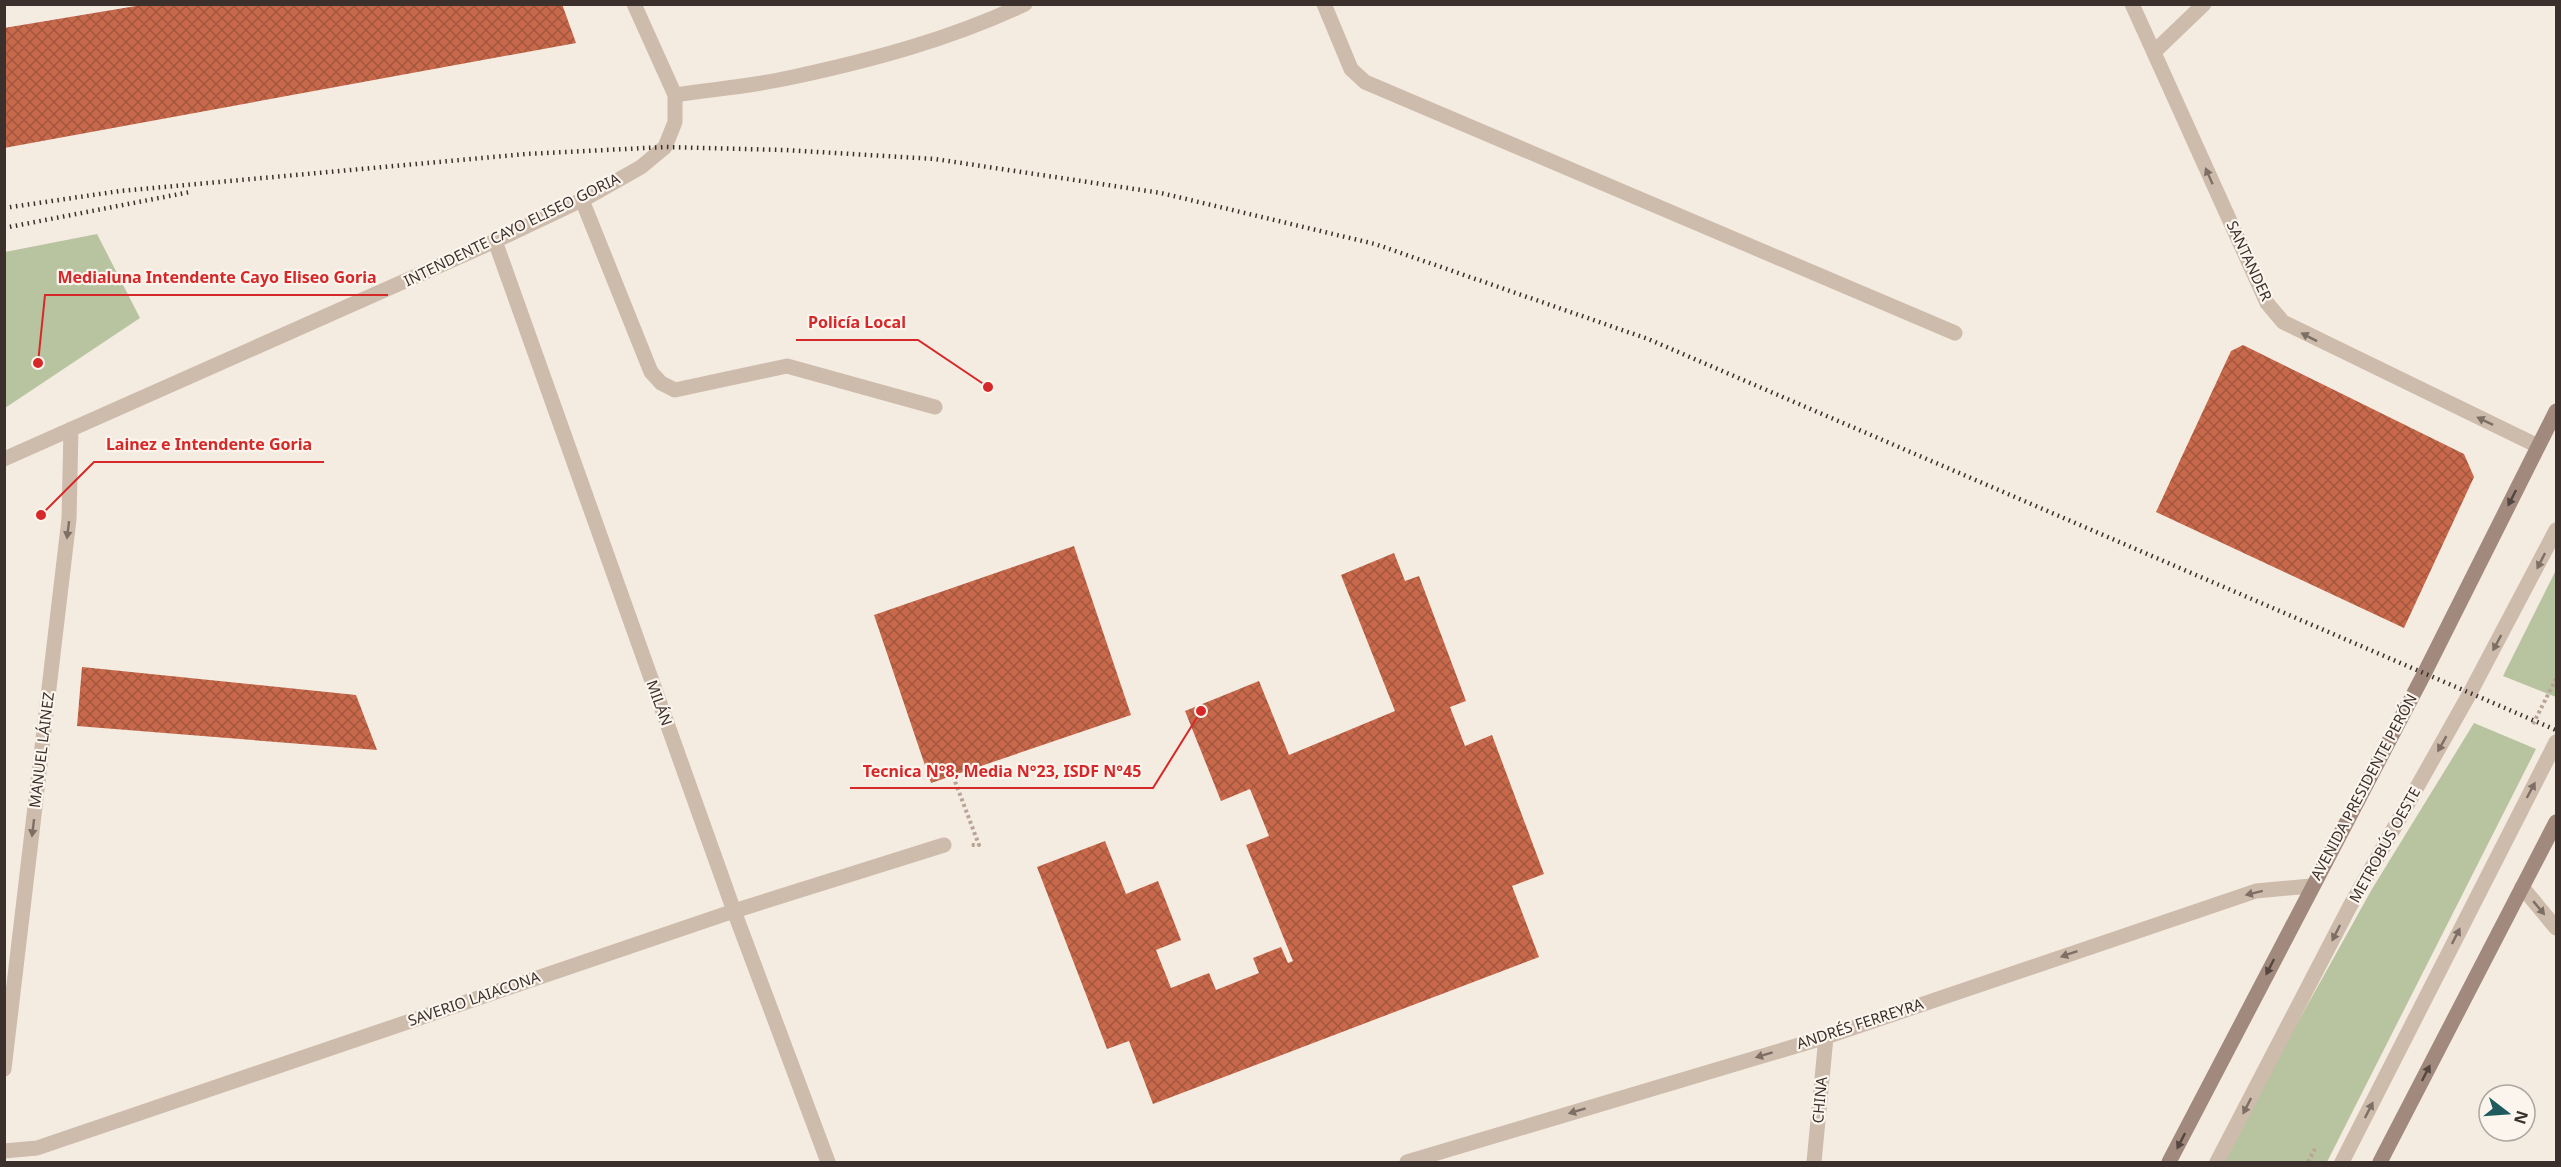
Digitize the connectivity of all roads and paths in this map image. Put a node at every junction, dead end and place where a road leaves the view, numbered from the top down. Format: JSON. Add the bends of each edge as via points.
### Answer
{"nodes":[{"id":1,"x":634,"y":4,"type":"edge"},
{"id":2,"x":1025,"y":4,"type":"edge"},
{"id":3,"x":1324,"y":4,"type":"edge"},
{"id":4,"x":2132,"y":4,"type":"edge"},
{"id":5,"x":2204,"y":4,"type":"edge"},
{"id":6,"x":2154,"y":52,"type":"junction"},
{"id":7,"x":675,"y":95,"type":"junction"},
{"id":8,"x":582,"y":200,"type":"junction"},
{"id":9,"x":495,"y":241,"type":"junction"},
{"id":10,"x":1955,"y":333,"type":"dead end"},
{"id":11,"x":935,"y":407,"type":"dead end"},
{"id":12,"x":2556,"y":411,"type":"edge"},
{"id":13,"x":70,"y":429,"type":"junction"},
{"id":14,"x":2538,"y":446,"type":"junction"},
{"id":15,"x":4,"y":459,"type":"edge"},
{"id":16,"x":2556,"y":530,"type":"edge"},
{"id":17,"x":2556,"y":742,"type":"edge"},
{"id":18,"x":953,"y":776,"type":"dead end"},
{"id":19,"x":2556,"y":822,"type":"edge"},
{"id":20,"x":944,"y":845,"type":"joint"},
{"id":21,"x":2312,"y":886,"type":"junction"},
{"id":22,"x":2522,"y":887,"type":"junction"},
{"id":23,"x":734,"y":911,"type":"junction"},
{"id":24,"x":2556,"y":928,"type":"edge"},
{"id":25,"x":1826,"y":1037,"type":"junction"},
{"id":26,"x":4,"y":1070,"type":"edge"},
{"id":27,"x":4,"y":1151,"type":"edge"},
{"id":28,"x":828,"y":1162,"type":"edge"},
{"id":29,"x":1407,"y":1162,"type":"edge"},
{"id":30,"x":1814,"y":1162,"type":"edge"},
{"id":31,"x":2169,"y":1162,"type":"edge"},
{"id":32,"x":2217,"y":1162,"type":"edge"},
{"id":33,"x":2342,"y":1162,"type":"edge"},
{"id":34,"x":2380,"y":1162,"type":"edge"}],
"edges":[{"from":1,"to":7,"type":"street"},
{"from":2,"to":7,"type":"street","via":[[900,51],[791,78]]},
{"from":3,"to":10,"type":"street","via":[[1351,69],[1365,82]]},
{"from":4,"to":6,"type":"street","name":"SANTANDER"},
{"from":5,"to":6,"type":"street"},
{"from":14,"to":6,"type":"street","name":"SANTANDER","one_way":true,"via":[[2283,322],[2267,303]]},
{"from":7,"to":8,"type":"street","name":"INTENDENTE CAYO ELISEO GORIA","via":[[675,122],[665,147],[641,167]]},
{"from":8,"to":9,"type":"street","name":"INTENDENTE CAYO ELISEO GORIA"},
{"from":8,"to":11,"type":"street","via":[[651,372],[661,383],[675,390],[787,366]]},
{"from":9,"to":13,"type":"street","name":"INTENDENTE CAYO ELISEO GORIA"},
{"from":9,"to":23,"type":"street","name":"MILÁN"},
{"from":12,"to":14,"type":"main road","name":"AVENIDA PRESIDENTE PERÓN"},
{"from":13,"to":15,"type":"street","name":"INTENDENTE CAYO ELISEO GORIA"},
{"from":13,"to":26,"type":"street","name":"MANUEL LÁINEZ","one_way":true,"via":[[69,519]]},
{"from":14,"to":21,"type":"main road","name":"AVENIDA PRESIDENTE PERÓN","one_way":true},
{"from":16,"to":32,"type":"street","name":"METROBÚS OESTE","one_way":true,"via":[[2349,908]]},
{"from":33,"to":17,"type":"street","one_way":true},
{"from":18,"to":20,"type":"path","via":[[979,845]]},
{"from":19,"to":22,"type":"main road"},
{"from":20,"to":23,"type":"street","name":"SAVERIO LAIACONA"},
{"from":21,"to":25,"type":"street","name":"ANDRÉS FERREYRA","one_way":true,"via":[[2256,891]]},
{"from":21,"to":31,"type":"main road","name":"AVENIDA PRESIDENTE PERÓN","one_way":true},
{"from":22,"to":24,"type":"street","one_way":true},
{"from":34,"to":22,"type":"main road","one_way":true},
{"from":23,"to":27,"type":"street","name":"SAVERIO LAIACONA","via":[[37,1148]]},
{"from":23,"to":28,"type":"street","name":"MILÁN"},
{"from":25,"to":29,"type":"street","name":"ANDRÉS FERREYRA","one_way":true},
{"from":25,"to":30,"type":"street","name":"CHINA"}]}
